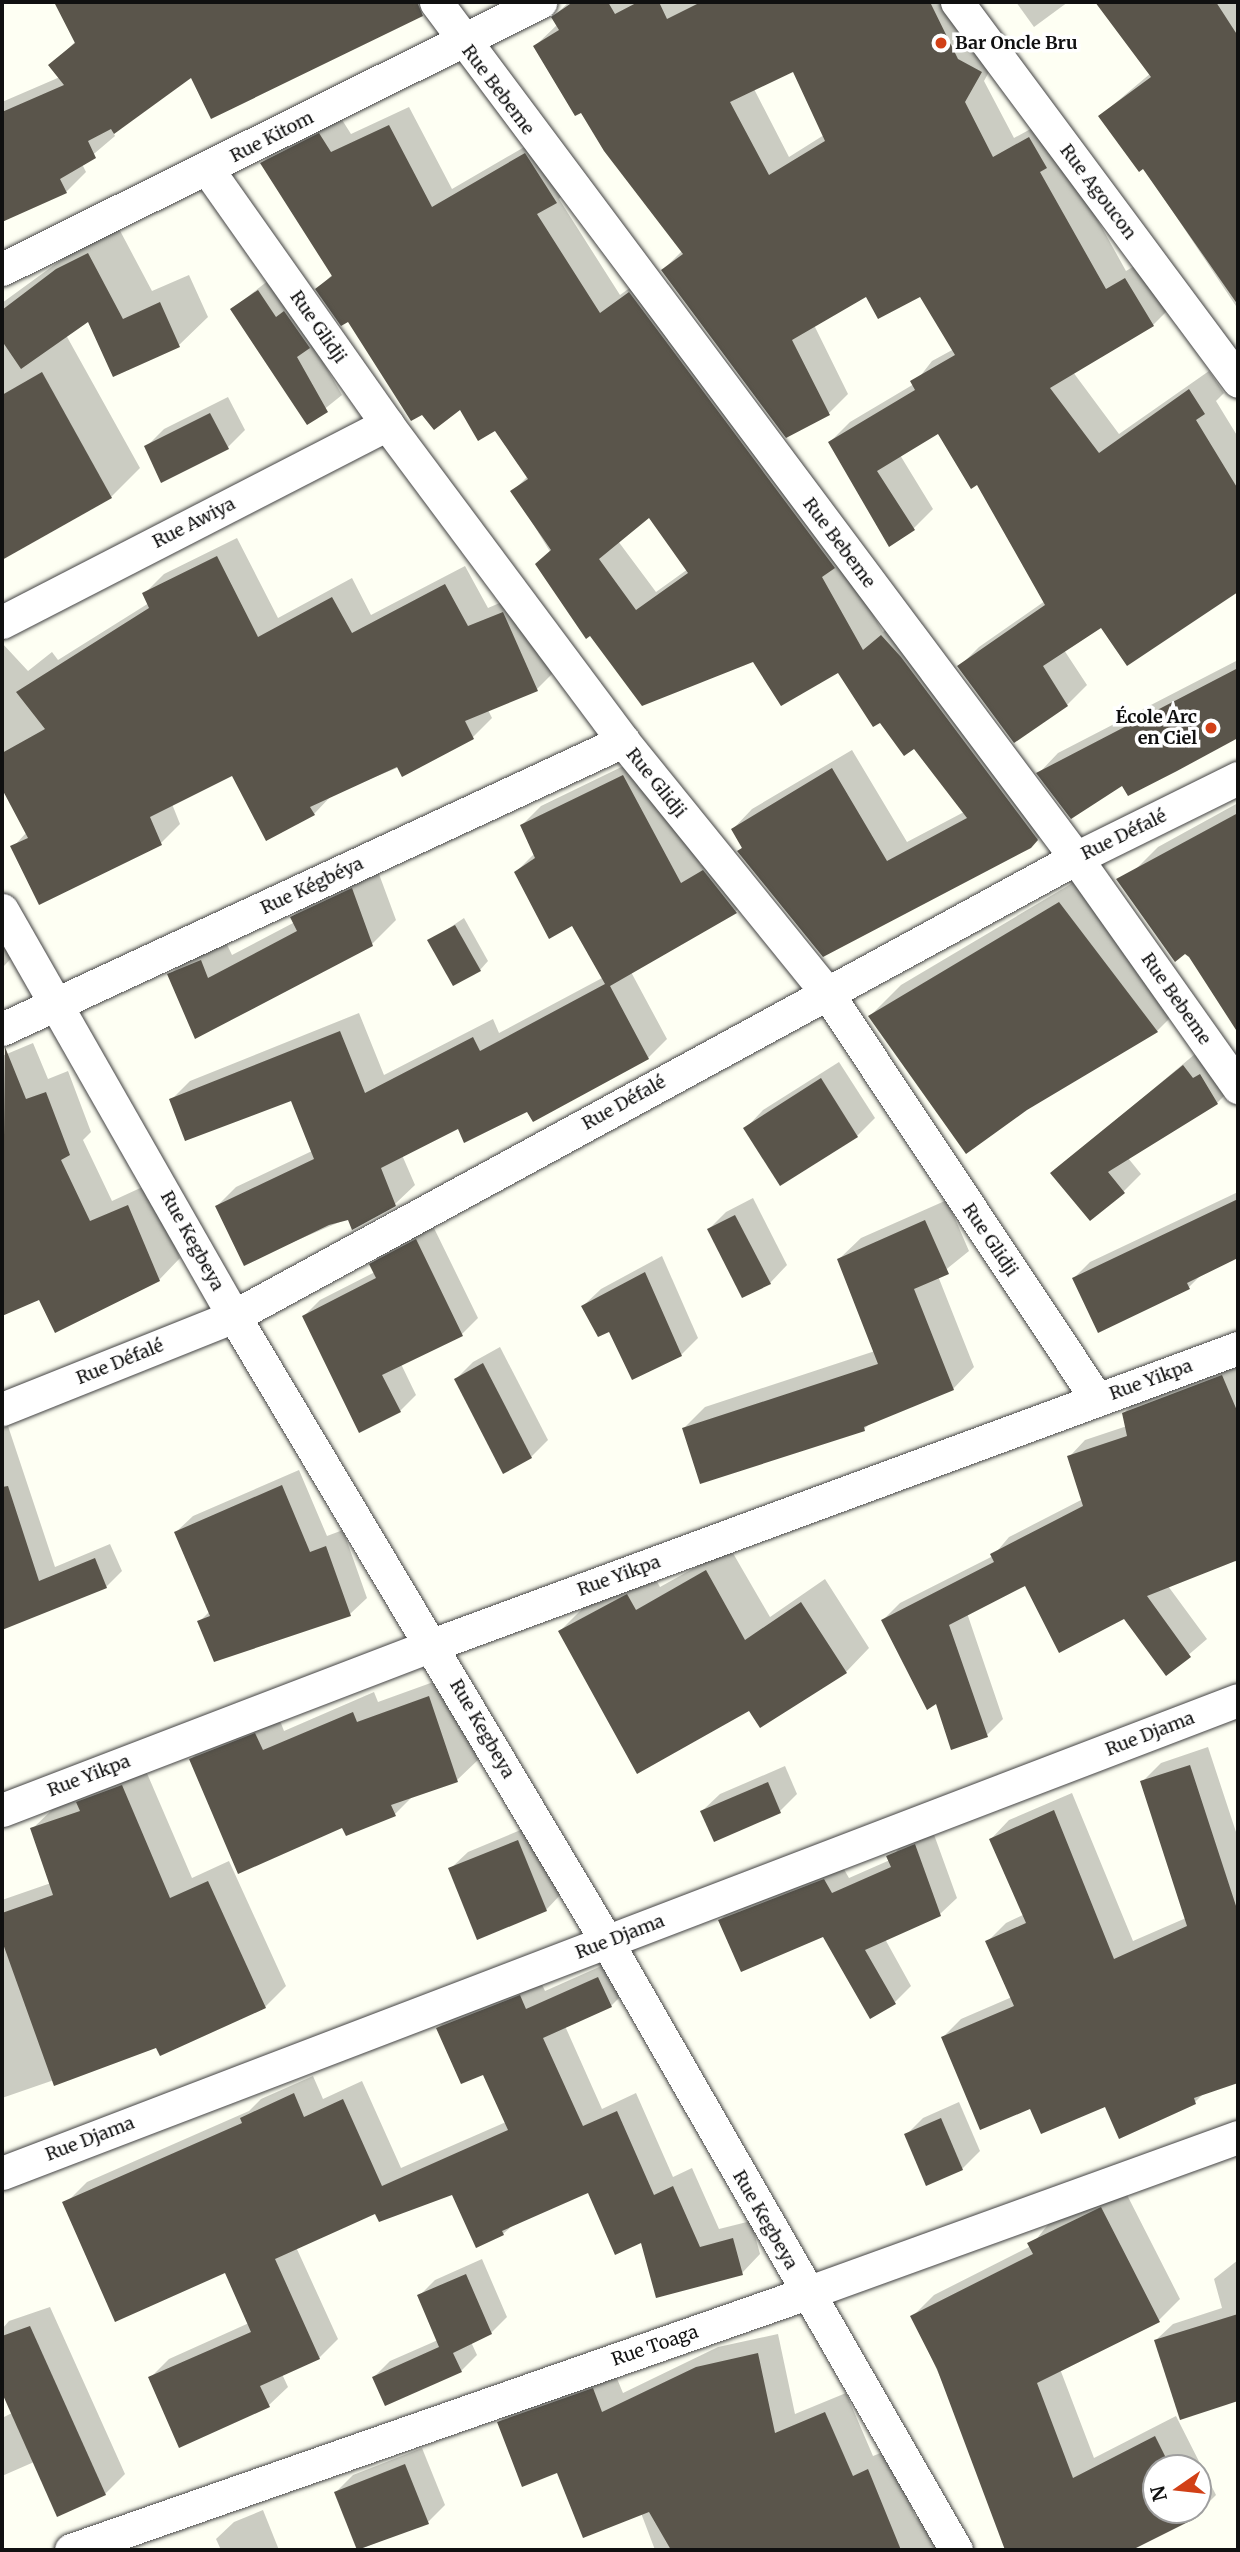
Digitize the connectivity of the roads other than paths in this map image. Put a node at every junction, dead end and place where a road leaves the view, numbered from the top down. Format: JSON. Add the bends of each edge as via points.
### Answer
{"nodes":[{"id":1,"x":436,"y":2,"type":"edge"},
{"id":2,"x":540,"y":2,"type":"edge"},
{"id":3,"x":957,"y":2,"type":"edge"},
{"id":4,"x":460,"y":40,"type":"junction"},
{"id":5,"x":208,"y":170,"type":"junction"},
{"id":6,"x":2,"y":269,"type":"edge"},
{"id":7,"x":1238,"y":382,"type":"edge"},
{"id":8,"x":387,"y":424,"type":"junction"},
{"id":9,"x":2,"y":622,"type":"edge"},
{"id":10,"x":622,"y":741,"type":"junction"},
{"id":11,"x":1238,"y":778,"type":"edge"},
{"id":12,"x":1076,"y":858,"type":"junction"},
{"id":13,"x":2,"y":910,"type":"edge"},
{"id":14,"x":827,"y":993,"type":"junction"},
{"id":15,"x":59,"y":1004,"type":"junction"},
{"id":16,"x":2,"y":1029,"type":"edge"},
{"id":17,"x":1238,"y":1087,"type":"edge"},
{"id":18,"x":234,"y":1316,"type":"junction"},
{"id":19,"x":1238,"y":1348,"type":"edge"},
{"id":20,"x":1097,"y":1399,"type":"junction"},
{"id":21,"x":2,"y":1409,"type":"edge"},
{"id":22,"x":432,"y":1644,"type":"junction"},
{"id":23,"x":1238,"y":1700,"type":"edge"},
{"id":24,"x":2,"y":1810,"type":"edge"},
{"id":25,"x":607,"y":1942,"type":"junction"},
{"id":26,"x":1238,"y":2137,"type":"edge"},
{"id":27,"x":2,"y":2173,"type":"edge"},
{"id":28,"x":807,"y":2293,"type":"junction"},
{"id":29,"x":71,"y":2550,"type":"edge"},
{"id":30,"x":956,"y":2550,"type":"edge"}],
"edges":[{"from":1,"to":4,"type":"street","name":"Rue Bebeme"},
{"from":2,"to":4,"type":"street","name":"Rue Kitom"},
{"from":3,"to":7,"type":"street","name":"Rue Agoucon"},
{"from":4,"to":5,"type":"street","name":"Rue Kitom"},
{"from":4,"to":12,"type":"street","name":"Rue Bebeme"},
{"from":5,"to":6,"type":"street","name":"Rue Kitom"},
{"from":5,"to":8,"type":"street","name":"Rue Glidji"},
{"from":8,"to":9,"type":"street","name":"Rue Awiya"},
{"from":8,"to":10,"type":"street","name":"Rue Glidji"},
{"from":10,"to":14,"type":"street","name":"Rue Glidji"},
{"from":10,"to":15,"type":"street","name":"Rue Kégbéya"},
{"from":11,"to":12,"type":"street","name":"Rue Défalé"},
{"from":12,"to":14,"type":"street","name":"Rue Défalé"},
{"from":12,"to":17,"type":"street","name":"Rue Bebeme"},
{"from":13,"to":15,"type":"street","name":"Rue Kegbeya"},
{"from":14,"to":18,"type":"street","name":"Rue Défalé"},
{"from":14,"to":20,"type":"street","name":"Rue Glidji"},
{"from":15,"to":16,"type":"street","name":"Rue Kégbéya"},
{"from":15,"to":18,"type":"street","name":"Rue Kegbeya"},
{"from":18,"to":21,"type":"street","name":"Rue Défalé"},
{"from":18,"to":22,"type":"street","name":"Rue Kegbeya"},
{"from":19,"to":20,"type":"street","name":"Rue Yikpa"},
{"from":20,"to":22,"type":"street","name":"Rue Yikpa"},
{"from":22,"to":24,"type":"street","name":"Rue Yikpa"},
{"from":22,"to":25,"type":"street","name":"Rue Kegbeya"},
{"from":23,"to":25,"type":"street","name":"Rue Djama"},
{"from":25,"to":27,"type":"street","name":"Rue Djama"},
{"from":25,"to":28,"type":"street","name":"Rue Kegbeya"},
{"from":26,"to":28,"type":"street","name":"Rue Toaga"},
{"from":28,"to":29,"type":"street","name":"Rue Toaga"},
{"from":28,"to":30,"type":"street","name":"Rue Kegbeya"}]}
